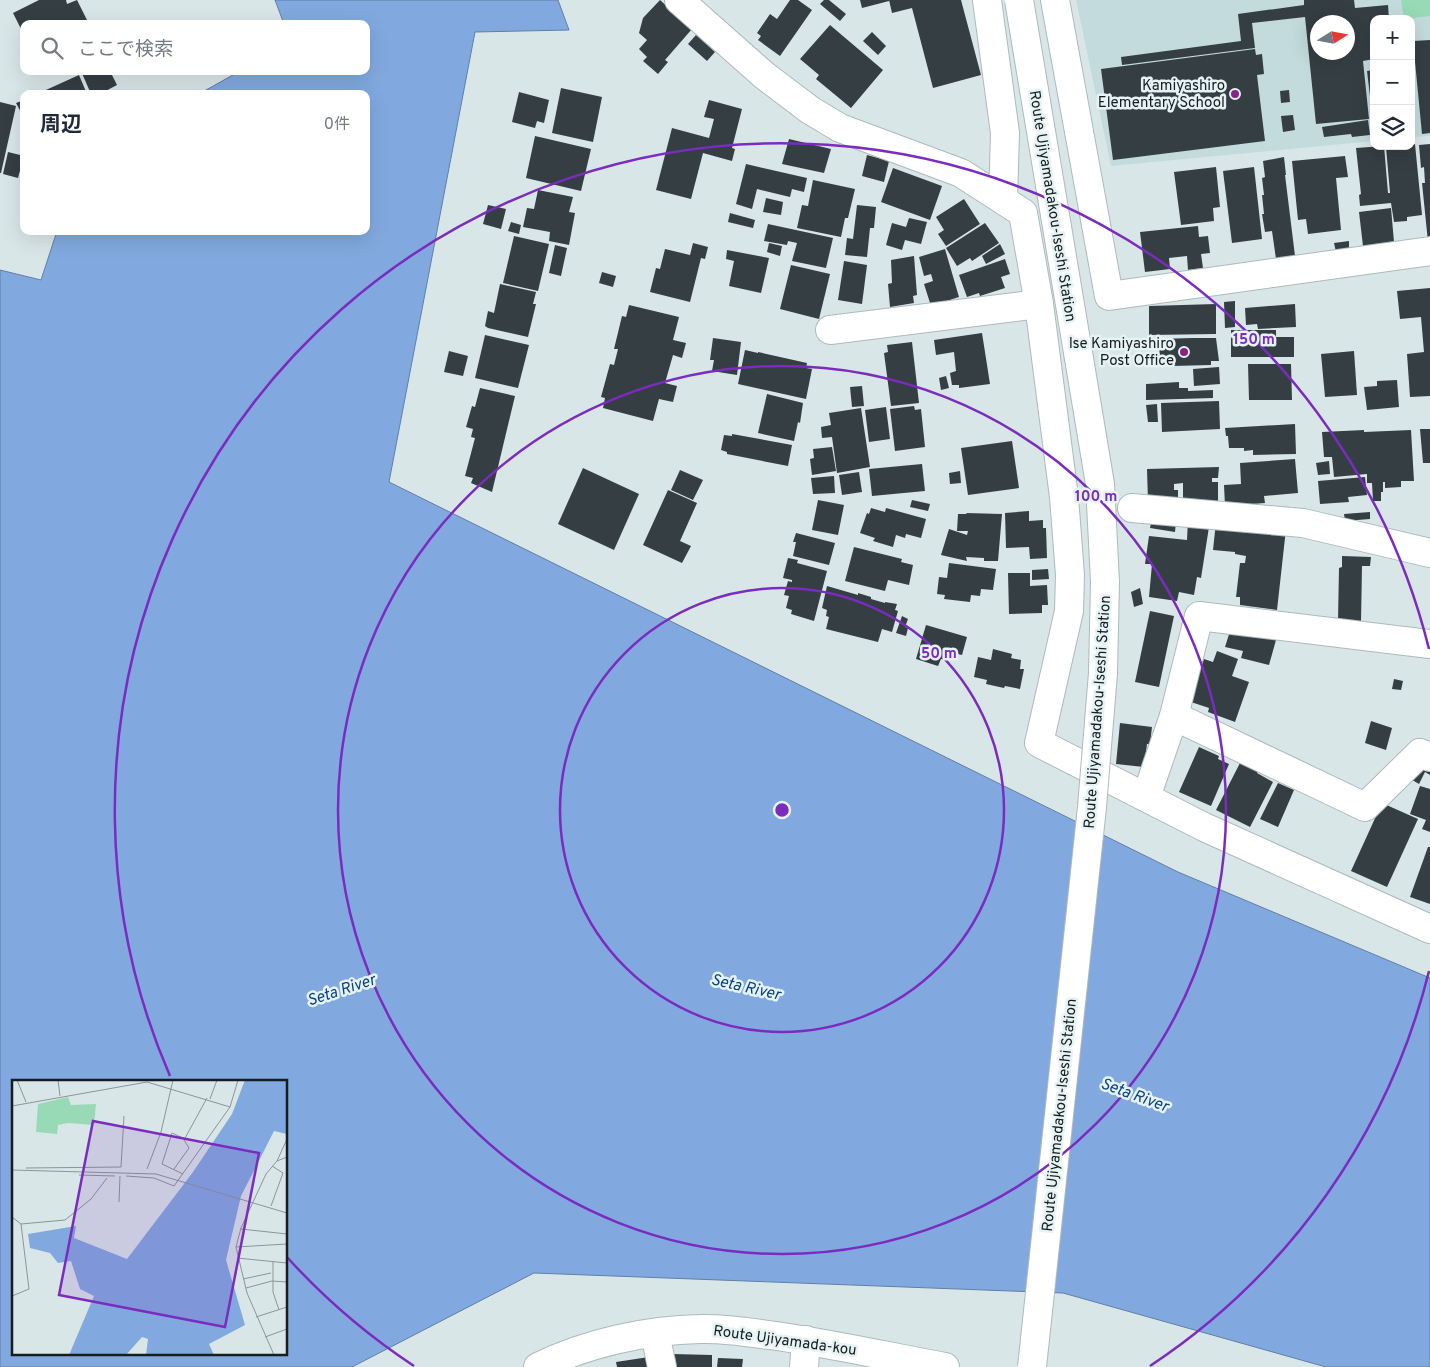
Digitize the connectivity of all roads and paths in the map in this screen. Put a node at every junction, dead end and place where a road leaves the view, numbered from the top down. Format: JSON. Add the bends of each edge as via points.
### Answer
{"nodes":[{"id":1,"x":679,"y":0,"type":"edge"},
{"id":2,"x":986,"y":0,"type":"edge"},
{"id":3,"x":1019,"y":0,"type":"edge"},
{"id":4,"x":1056,"y":0,"type":"edge"},
{"id":5,"x":1003,"y":200,"type":"junction"},
{"id":6,"x":1430,"y":251,"type":"edge"},
{"id":7,"x":1039,"y":304,"type":"junction"},
{"id":8,"x":830,"y":330,"type":"dead end"},
{"id":9,"x":1132,"y":508,"type":"dead end"},
{"id":10,"x":1430,"y":553,"type":"edge"},
{"id":11,"x":1430,"y":644,"type":"edge"},
{"id":12,"x":1174,"y":716,"type":"junction"},
{"id":13,"x":1430,"y":757,"type":"edge"},
{"id":14,"x":1146,"y":797,"type":"junction"},
{"id":15,"x":1430,"y":929,"type":"edge"},
{"id":16,"x":655,"y":1333,"type":"junction"},
{"id":17,"x":806,"y":1340,"type":"junction"},
{"id":18,"x":564,"y":1361,"type":"edge"},
{"id":19,"x":538,"y":1367,"type":"edge"},
{"id":20,"x":662,"y":1367,"type":"edge"},
{"id":21,"x":804,"y":1367,"type":"edge"},
{"id":22,"x":945,"y":1367,"type":"edge"},
{"id":23,"x":1032,"y":1367,"type":"edge"}],
"edges":[{"from":1,"to":5,"type":"street","via":[[765,76],[810,110],[848,131],[961,173]]},
{"from":2,"to":5,"type":"street","via":[[1005,133]]},
{"from":3,"to":23,"type":"street","name":"Route Ujiyamadakou-Iseshi Station","bridge":true,"via":[[1100,484],[1106,582],[1092,807]]},
{"from":4,"to":6,"type":"street","via":[[1108,296]]},
{"from":5,"to":7,"type":"street","via":[[1023,213]]},
{"from":7,"to":8,"type":"street"},
{"from":7,"to":14,"type":"street","via":[[1064,497],[1070,575],[1069,611],[1039,743]]},
{"from":9,"to":10,"type":"street","via":[[1303,523]]},
{"from":11,"to":12,"type":"street","via":[[1199,616]]},
{"from":12,"to":13,"type":"street","via":[[1364,807],[1420,753]]},
{"from":12,"to":14,"type":"street"},
{"from":14,"to":15,"type":"street","via":[[1213,831]]},
{"from":16,"to":17,"type":"street","name":"Route Ujiyamada-kou","via":[[701,1329]]},
{"from":16,"to":18,"type":"street","name":"Route Ujiyamada-kou","via":[[605,1342]]},
{"from":16,"to":20,"type":"street"},
{"from":17,"to":21,"type":"street"},
{"from":17,"to":22,"type":"street","name":"Route Ujiyamada-kou"},
{"from":18,"to":19,"type":"street","name":"Route Ujiyamada-kou"}]}
